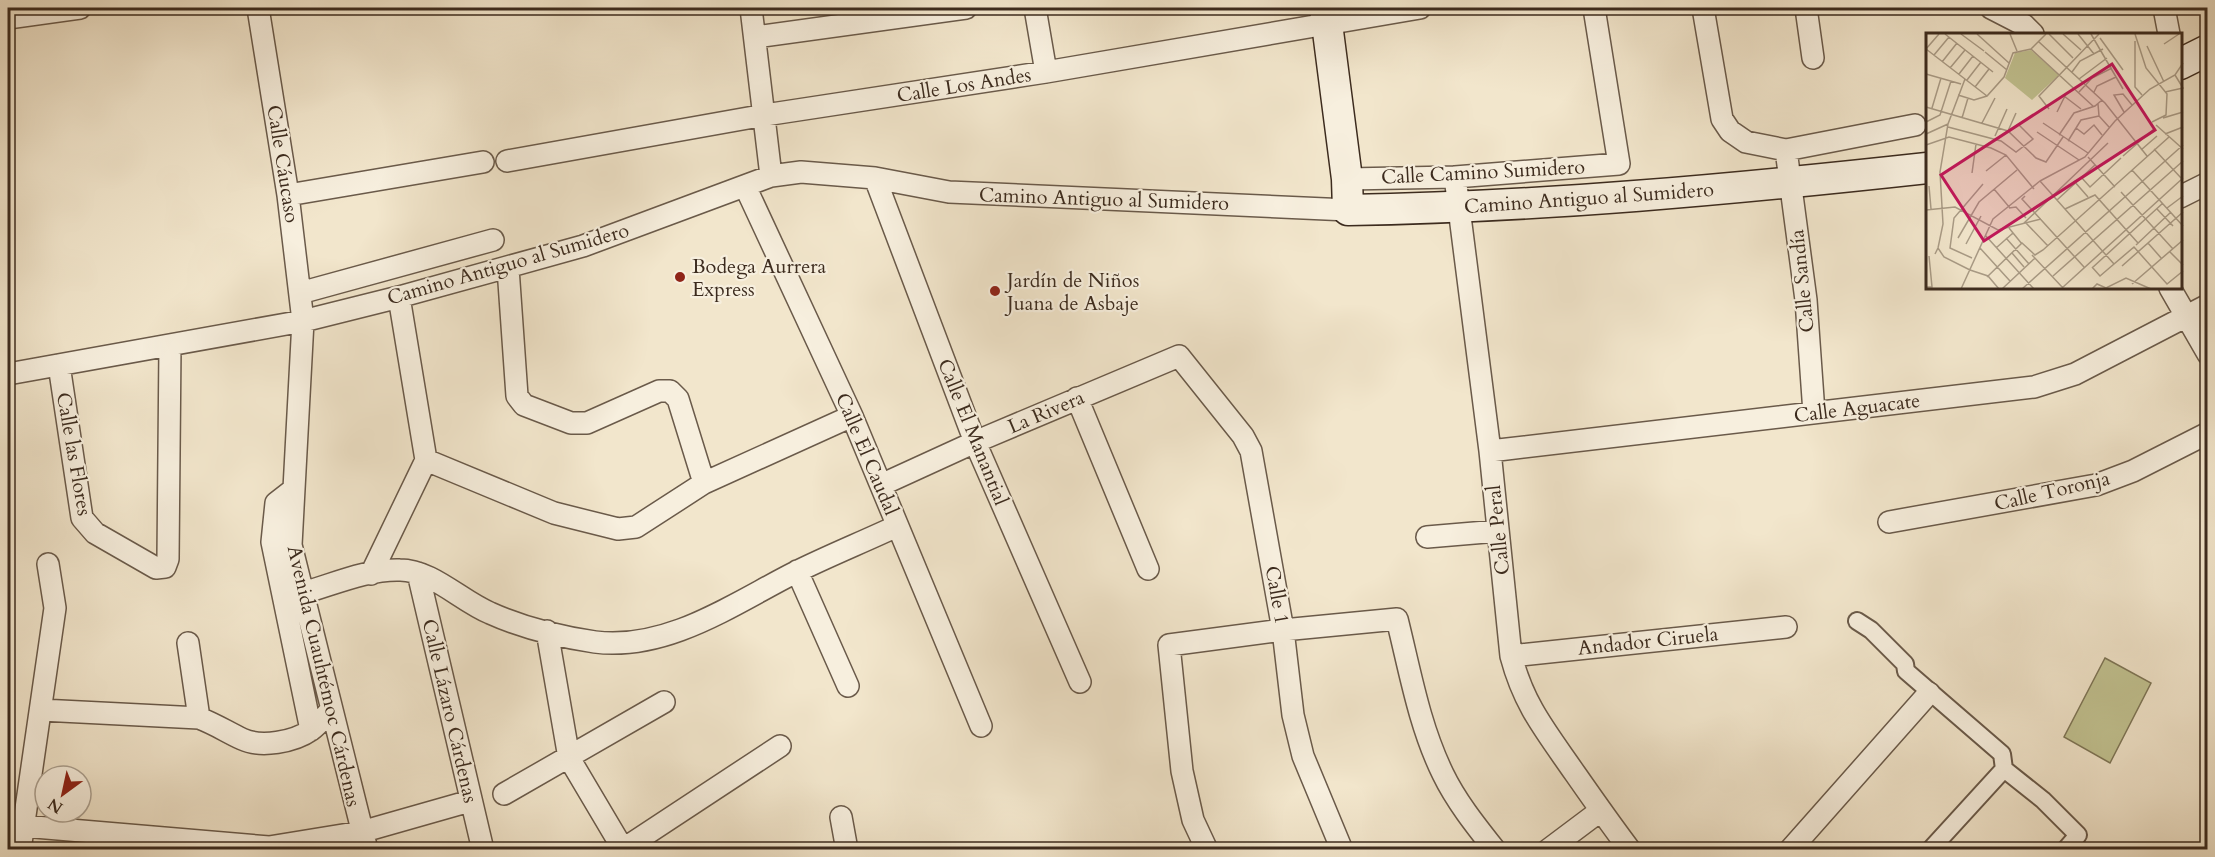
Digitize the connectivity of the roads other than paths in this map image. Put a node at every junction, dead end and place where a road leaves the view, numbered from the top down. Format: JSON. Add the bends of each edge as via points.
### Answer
{"nodes":[{"id":1,"x":80,"y":8,"type":"edge"},
{"id":2,"x":258,"y":8,"type":"edge"},
{"id":3,"x":751,"y":8,"type":"edge"},
{"id":4,"x":961,"y":8,"type":"edge"},
{"id":5,"x":1035,"y":8,"type":"edge"},
{"id":6,"x":1420,"y":8,"type":"edge"},
{"id":7,"x":1594,"y":8,"type":"edge"},
{"id":8,"x":1703,"y":8,"type":"edge"},
{"id":9,"x":1806,"y":8,"type":"edge"},
{"id":10,"x":1991,"y":8,"type":"edge"},
{"id":11,"x":2164,"y":8,"type":"edge"},
{"id":12,"x":1326,"y":15,"type":"edge"},
{"id":13,"x":8,"y":18,"type":"edge"},
{"id":14,"x":2032,"y":33,"type":"edge"},
{"id":15,"x":2169,"y":33,"type":"edge"},
{"id":16,"x":755,"y":37,"type":"junction"},
{"id":17,"x":2208,"y":50,"type":"edge"},
{"id":18,"x":1813,"y":58,"type":"dead end"},
{"id":19,"x":2182,"y":63,"type":"edge"},
{"id":20,"x":1046,"y":72,"type":"junction"},
{"id":21,"x":765,"y":116,"type":"junction"},
{"id":22,"x":1915,"y":125,"type":"dead end"},
{"id":23,"x":1786,"y":150,"type":"junction"},
{"id":24,"x":507,"y":161,"type":"dead end"},
{"id":25,"x":483,"y":162,"type":"dead end"},
{"id":26,"x":1926,"y":168,"type":"edge"},
{"id":27,"x":771,"y":176,"type":"junction"},
{"id":28,"x":1455,"y":177,"type":"junction"},
{"id":29,"x":875,"y":178,"type":"junction"},
{"id":30,"x":1347,"y":178,"type":"junction"},
{"id":31,"x":1791,"y":183,"type":"junction"},
{"id":32,"x":2208,"y":183,"type":"edge"},
{"id":33,"x":745,"y":186,"type":"junction"},
{"id":34,"x":288,"y":195,"type":"junction"},
{"id":35,"x":2182,"y":196,"type":"edge"},
{"id":36,"x":1459,"y":208,"type":"junction"},
{"id":37,"x":1348,"y":210,"type":"junction"},
{"id":38,"x":493,"y":240,"type":"dead end"},
{"id":39,"x":508,"y":268,"type":"junction"},
{"id":40,"x":2171,"y":290,"type":"edge"},
{"id":41,"x":300,"y":293,"type":"junction"},
{"id":42,"x":399,"y":297,"type":"junction"},
{"id":43,"x":2208,"y":305,"type":"edge"},
{"id":44,"x":2186,"y":316,"type":"junction"},
{"id":45,"x":303,"y":321,"type":"junction"},
{"id":46,"x":170,"y":346,"type":"junction"},
{"id":47,"x":2208,"y":354,"type":"edge"},
{"id":48,"x":1179,"y":356,"type":"joint"},
{"id":49,"x":59,"y":365,"type":"junction"},
{"id":50,"x":8,"y":374,"type":"edge"},
{"id":51,"x":1077,"y":399,"type":"junction"},
{"id":52,"x":1814,"y":413,"type":"junction"},
{"id":53,"x":852,"y":416,"type":"junction"},
{"id":54,"x":2208,"y":433,"type":"edge"},
{"id":55,"x":975,"y":442,"type":"junction"},
{"id":56,"x":1490,"y":451,"type":"junction"},
{"id":57,"x":426,"y":460,"type":"junction"},
{"id":58,"x":704,"y":483,"type":"junction"},
{"id":59,"x":881,"y":485,"type":"junction"},
{"id":60,"x":294,"y":489,"type":"junction"},
{"id":61,"x":1888,"y":522,"type":"dead end"},
{"id":62,"x":897,"y":526,"type":"junction"},
{"id":63,"x":1497,"y":531,"type":"junction"},
{"id":64,"x":1427,"y":537,"type":"dead end"},
{"id":65,"x":48,"y":564,"type":"dead end"},
{"id":66,"x":1148,"y":569,"type":"dead end"},
{"id":67,"x":797,"y":571,"type":"junction"},
{"id":68,"x":418,"y":573,"type":"junction"},
{"id":69,"x":371,"y":574,"type":"junction"},
{"id":70,"x":303,"y":593,"type":"junction"},
{"id":71,"x":1857,"y":621,"type":"dead end"},
{"id":72,"x":1786,"y":627,"type":"dead end"},
{"id":73,"x":1283,"y":630,"type":"junction"},
{"id":74,"x":547,"y":632,"type":"junction"},
{"id":75,"x":188,"y":642,"type":"dead end"},
{"id":76,"x":1511,"y":656,"type":"junction"},
{"id":77,"x":1080,"y":682,"type":"dead end"},
{"id":78,"x":848,"y":686,"type":"dead end"},
{"id":79,"x":1929,"y":693,"type":"junction"},
{"id":80,"x":663,"y":702,"type":"dead end"},
{"id":81,"x":41,"y":710,"type":"junction"},
{"id":82,"x":331,"y":710,"type":"junction"},
{"id":83,"x":199,"y":718,"type":"junction"},
{"id":84,"x":981,"y":726,"type":"dead end"},
{"id":85,"x":310,"y":730,"type":"junction"},
{"id":86,"x":780,"y":746,"type":"dead end"},
{"id":87,"x":569,"y":758,"type":"junction"},
{"id":88,"x":2004,"y":769,"type":"junction"},
{"id":89,"x":504,"y":794,"type":"dead end"},
{"id":90,"x":470,"y":801,"type":"junction"},
{"id":91,"x":1600,"y":811,"type":"junction"},
{"id":92,"x":841,"y":817,"type":"dead end"},
{"id":93,"x":23,"y":826,"type":"junction"},
{"id":94,"x":364,"y":841,"type":"edge"},
{"id":95,"x":20,"y":849,"type":"edge"},
{"id":96,"x":483,"y":849,"type":"edge"},
{"id":97,"x":622,"y":849,"type":"edge"},
{"id":98,"x":847,"y":849,"type":"edge"},
{"id":99,"x":1207,"y":849,"type":"edge"},
{"id":100,"x":1342,"y":849,"type":"edge"},
{"id":101,"x":1495,"y":849,"type":"edge"},
{"id":102,"x":1548,"y":849,"type":"edge"},
{"id":103,"x":1630,"y":849,"type":"edge"},
{"id":104,"x":1790,"y":849,"type":"edge"},
{"id":105,"x":1930,"y":849,"type":"edge"},
{"id":106,"x":2065,"y":849,"type":"edge"}],
"edges":[{"from":1,"to":13,"type":"street"},
{"from":2,"to":34,"type":"street","name":"Calle Cáucaso"},
{"from":3,"to":16,"type":"street"},
{"from":4,"to":16,"type":"street"},
{"from":5,"to":20,"type":"street"},
{"from":6,"to":12,"type":"street","name":"Calle Los Andes"},
{"from":7,"to":28,"type":"street","name":"Calle Camino Sumidero","via":[[1619,164]]},
{"from":8,"to":23,"type":"street","via":[[1722,119],[1730,131],[1755,145]]},
{"from":9,"to":18,"type":"street"},
{"from":10,"to":14,"type":"street"},
{"from":11,"to":15,"type":"street"},
{"from":12,"to":20,"type":"street","name":"Calle Los Andes"},
{"from":12,"to":30,"type":"main road"},
{"from":16,"to":21,"type":"street"},
{"from":17,"to":19,"type":"main road"},
{"from":20,"to":21,"type":"street","name":"Calle Los Andes"},
{"from":21,"to":24,"type":"street","name":"Calle Los Andes"},
{"from":21,"to":27,"type":"street"},
{"from":22,"to":23,"type":"street"},
{"from":23,"to":31,"type":"street","name":"Calle Sandía"},
{"from":25,"to":34,"type":"street"},
{"from":26,"to":31,"type":"main road","name":"Camino Antiguo al Sumidero"},
{"from":27,"to":29,"type":"street","name":"Camino Antiguo al Sumidero","via":[[801,172]]},
{"from":27,"to":33,"type":"street","name":"Camino Antiguo al Sumidero"},
{"from":28,"to":30,"type":"street","name":"Calle Camino Sumidero"},
{"from":28,"to":36,"type":"street","name":"Calle Peral"},
{"from":29,"to":37,"type":"street","name":"Camino Antiguo al Sumidero","via":[[950,192]]},
{"from":29,"to":55,"type":"street","name":"Calle El Manantial"},
{"from":30,"to":37,"type":"main road"},
{"from":31,"to":36,"type":"main road","name":"Camino Antiguo al Sumidero"},
{"from":31,"to":52,"type":"street","name":"Calle Sandía","via":[[1806,300]]},
{"from":32,"to":35,"type":"street"},
{"from":33,"to":39,"type":"street","name":"Camino Antiguo al Sumidero","via":[[583,246]]},
{"from":33,"to":53,"type":"street","name":"Calle El Caudal"},
{"from":34,"to":41,"type":"street","name":"Calle Cáucaso"},
{"from":36,"to":37,"type":"main road","name":"Camino Antiguo al Sumidero"},
{"from":36,"to":56,"type":"street","name":"Calle Peral"},
{"from":38,"to":41,"type":"street"},
{"from":39,"to":42,"type":"street","name":"Camino Antiguo al Sumidero"},
{"from":39,"to":58,"type":"street","via":[[517,396],[524,405],[572,423],[587,423],[659,391],[670,391],[678,399]]},
{"from":40,"to":44,"type":"street"},
{"from":41,"to":45,"type":"street","name":"Calle Cáucaso"},
{"from":42,"to":45,"type":"street","name":"Camino Antiguo al Sumidero"},
{"from":42,"to":57,"type":"street"},
{"from":43,"to":44,"type":"street","name":"Calle Aguacate"},
{"from":44,"to":47,"type":"street"},
{"from":44,"to":52,"type":"street","name":"Calle Aguacate","via":[[2075,374],[2034,387]]},
{"from":45,"to":46,"type":"street","name":"Camino Antiguo al Sumidero"},
{"from":45,"to":60,"type":"street","name":"Avenida Cuauhtémoc Cárdenas"},
{"from":46,"to":49,"type":"street","name":"Camino Antiguo al Sumidero"},
{"from":46,"to":49,"type":"street","name":"Calle las Flores","via":[[165,567],[156,568],[95,533],[82,518]]},
{"from":48,"to":51,"type":"street","name":"La Rivera"},
{"from":48,"to":73,"type":"street","name":"Calle 1","via":[[1251,451]]},
{"from":49,"to":50,"type":"street","name":"Camino Antiguo al Sumidero"},
{"from":51,"to":55,"type":"street","name":"La Rivera"},
{"from":51,"to":66,"type":"street"},
{"from":52,"to":56,"type":"street","name":"Calle Aguacate"},
{"from":53,"to":58,"type":"street"},
{"from":53,"to":59,"type":"street","name":"Calle El Caudal"},
{"from":54,"to":61,"type":"street","name":"Calle Toronja","via":[[2096,485]]},
{"from":55,"to":59,"type":"street","name":"La Rivera"},
{"from":55,"to":77,"type":"street","name":"Calle El Manantial"},
{"from":56,"to":63,"type":"street","name":"Calle Peral"},
{"from":57,"to":58,"type":"street","via":[[554,513],[618,529],[636,527]]},
{"from":57,"to":69,"type":"street"},
{"from":59,"to":62,"type":"street","name":"Calle El Caudal"},
{"from":60,"to":70,"type":"street","name":"Avenida Cuauhtémoc Cárdenas","via":[[291,545]]},
{"from":60,"to":85,"type":"street","via":[[276,503],[272,542]]},
{"from":62,"to":67,"type":"street"},
{"from":62,"to":84,"type":"street","name":"Calle El Caudal"},
{"from":63,"to":64,"type":"street"},
{"from":63,"to":76,"type":"street","name":"Calle Peral"},
{"from":65,"to":81,"type":"street","via":[[55,608]]},
{"from":67,"to":74,"type":"street","via":[[681,630],[638,641],[596,642]]},
{"from":67,"to":78,"type":"street"},
{"from":68,"to":69,"type":"street","via":[[400,570]]},
{"from":68,"to":74,"type":"street","via":[[490,614]]},
{"from":68,"to":90,"type":"street","name":"Calle Lázaro Cárdenas"},
{"from":69,"to":70,"type":"street"},
{"from":70,"to":82,"type":"street","name":"Avenida Cuauhtémoc Cárdenas"},
{"from":71,"to":79,"type":"street","via":[[1905,664],[1906,672]]},
{"from":72,"to":76,"type":"street","name":"Andador Ciruela"},
{"from":73,"to":99,"type":"street","via":[[1169,645],[1182,771],[1193,820]]},
{"from":73,"to":100,"type":"street","name":"Calle 1","via":[[1293,715],[1303,756]]},
{"from":73,"to":101,"type":"street","via":[[1397,619],[1431,748],[1467,814]]},
{"from":74,"to":87,"type":"street"},
{"from":75,"to":83,"type":"street"},
{"from":76,"to":91,"type":"street","name":"Calle Peral","via":[[1530,709]]},
{"from":79,"to":88,"type":"street","via":[[2002,754]]},
{"from":79,"to":104,"type":"street"},
{"from":80,"to":87,"type":"street"},
{"from":81,"to":83,"type":"street"},
{"from":81,"to":93,"type":"street"},
{"from":82,"to":85,"type":"street"},
{"from":82,"to":94,"type":"street","name":"Avenida Cuauhtémoc Cárdenas"},
{"from":83,"to":85,"type":"street","via":[[243,740],[263,743],[289,739]]},
{"from":86,"to":97,"type":"street"},
{"from":87,"to":89,"type":"street"},
{"from":87,"to":97,"type":"street"},
{"from":88,"to":105,"type":"street"},
{"from":88,"to":106,"type":"street","via":[[2043,800],[2078,836]]},
{"from":90,"to":94,"type":"street"},
{"from":90,"to":96,"type":"street","name":"Calle Lázaro Cárdenas"},
{"from":91,"to":102,"type":"street"},
{"from":91,"to":103,"type":"street","name":"Calle Peral"},
{"from":92,"to":98,"type":"street"},
{"from":93,"to":94,"type":"street","via":[[269,847]]},
{"from":93,"to":95,"type":"street"}]}
